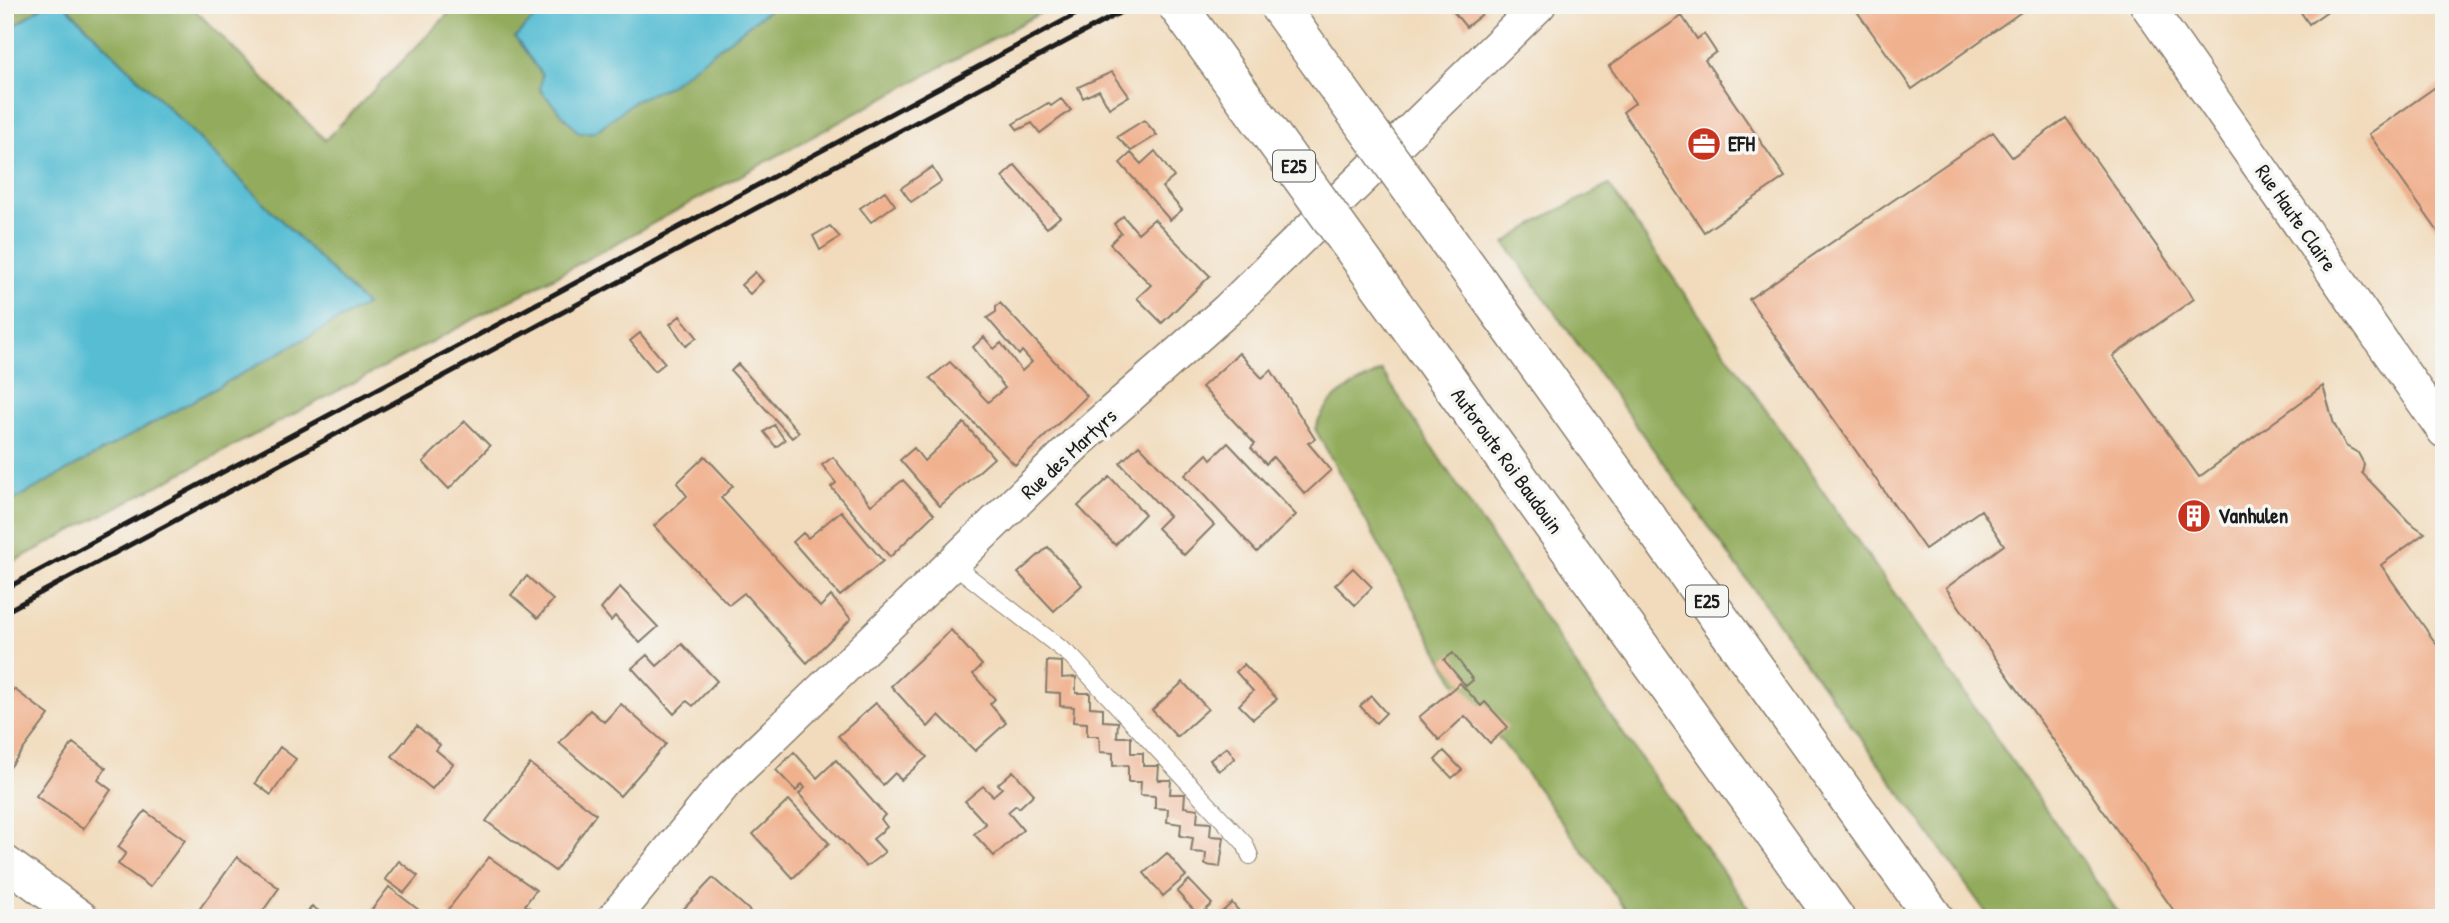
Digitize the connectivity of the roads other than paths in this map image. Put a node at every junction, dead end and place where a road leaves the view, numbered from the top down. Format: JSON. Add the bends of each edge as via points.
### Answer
{"nodes":[{"id":1,"x":1177,"y":5,"type":"edge"},
{"id":2,"x":1278,"y":5,"type":"edge"},
{"id":3,"x":1539,"y":5,"type":"edge"},
{"id":4,"x":2147,"y":5,"type":"edge"},
{"id":5,"x":2444,"y":431,"type":"edge"},
{"id":6,"x":954,"y":565,"type":"junction"},
{"id":7,"x":1250,"y":856,"type":"dead end"},
{"id":8,"x":5,"y":862,"type":"edge"},
{"id":9,"x":82,"y":918,"type":"edge"},
{"id":10,"x":614,"y":918,"type":"edge"},
{"id":11,"x":1835,"y":918,"type":"edge"},
{"id":12,"x":1934,"y":918,"type":"edge"}],
"edges":[{"from":1,"to":11,"type":"highway","name":"Autoroute Roi Baudouin","number":"E25","bridge":true},
{"from":2,"to":12,"type":"highway","number":"E25","bridge":true},
{"from":3,"to":6,"type":"street","name":"Rue des Martyrs","via":[[1227,310],[1079,441]]},
{"from":4,"to":5,"type":"street","name":"Rue Haute Claire"},
{"from":6,"to":7,"type":"lane","via":[[1072,657],[1245,844]]},
{"from":6,"to":10,"type":"street","name":"Rue des Martyrs","via":[[724,783]]},
{"from":8,"to":9,"type":"street"}]}
